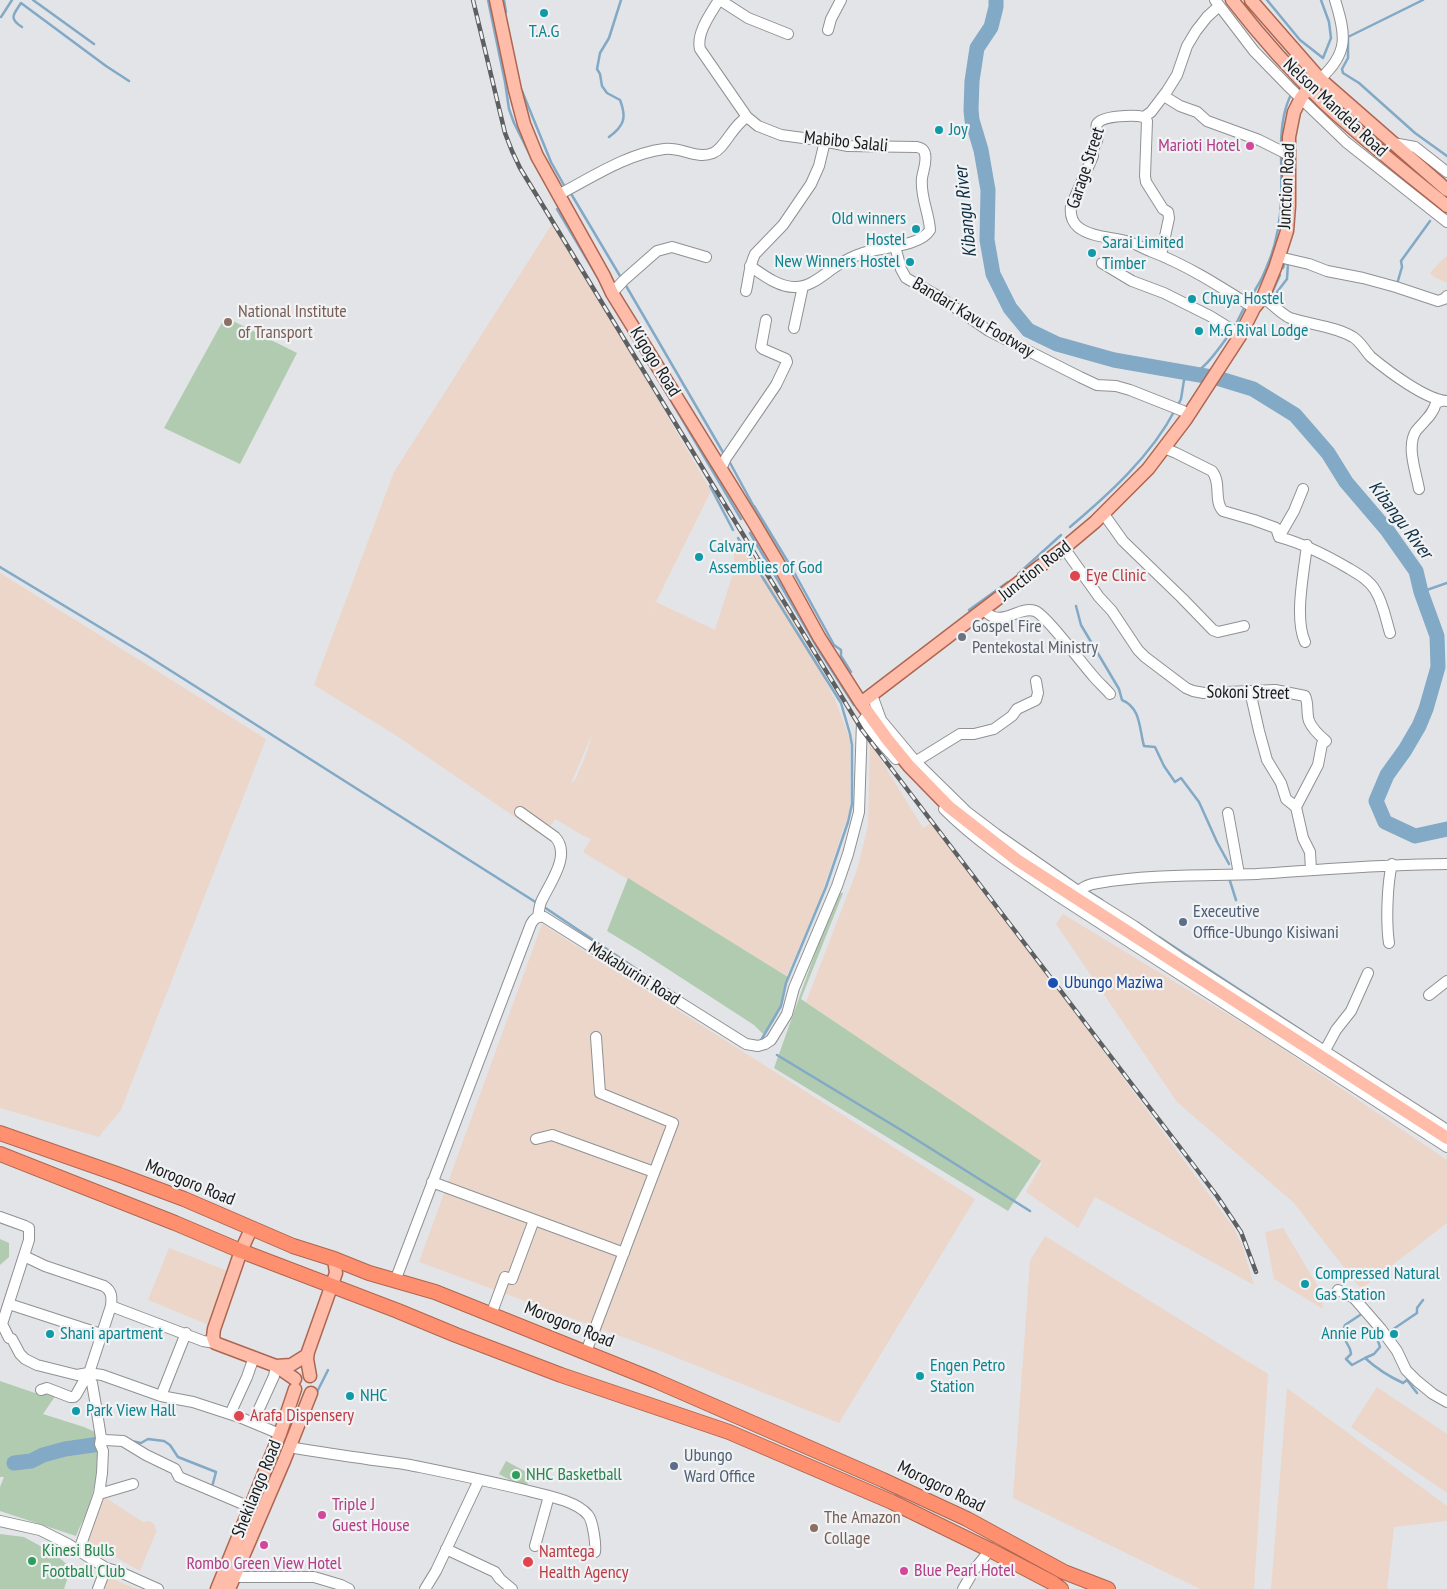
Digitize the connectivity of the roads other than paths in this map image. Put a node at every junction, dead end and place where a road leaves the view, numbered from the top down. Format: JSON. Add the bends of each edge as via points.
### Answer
{"nodes":[{"id":1,"x":496,"y":0,"type":"edge"},
{"id":2,"x":841,"y":0,"type":"edge"},
{"id":3,"x":1232,"y":0,"type":"edge"},
{"id":4,"x":1251,"y":0,"type":"edge"},
{"id":5,"x":1335,"y":0,"type":"edge"},
{"id":6,"x":726,"y":2,"type":"edge"},
{"id":7,"x":1217,"y":3,"type":"edge"},
{"id":8,"x":828,"y":30,"type":"dead end"},
{"id":9,"x":788,"y":34,"type":"dead end"},
{"id":10,"x":1320,"y":80,"type":"junction"},
{"id":11,"x":1310,"y":87,"type":"junction"},
{"id":12,"x":1164,"y":96,"type":"junction"},
{"id":13,"x":1301,"y":98,"type":"junction"},
{"id":14,"x":747,"y":117,"type":"junction"},
{"id":15,"x":1144,"y":117,"type":"junction"},
{"id":16,"x":825,"y":141,"type":"junction"},
{"id":17,"x":1392,"y":143,"type":"junction"},
{"id":18,"x":1289,"y":155,"type":"junction"},
{"id":19,"x":1447,"y":172,"type":"edge"},
{"id":20,"x":1447,"y":190,"type":"edge"},
{"id":21,"x":558,"y":195,"type":"junction"},
{"id":22,"x":1447,"y":206,"type":"edge"},
{"id":23,"x":1447,"y":222,"type":"edge"},
{"id":24,"x":896,"y":246,"type":"junction"},
{"id":25,"x":1161,"y":255,"type":"junction"},
{"id":26,"x":706,"y":257,"type":"dead end"},
{"id":27,"x":1279,"y":257,"type":"junction"},
{"id":28,"x":1102,"y":263,"type":"dead end"},
{"id":29,"x":750,"y":266,"type":"junction"},
{"id":30,"x":803,"y":286,"type":"junction"},
{"id":31,"x":746,"y":291,"type":"dead end"},
{"id":32,"x":612,"y":293,"type":"junction"},
{"id":33,"x":1447,"y":296,"type":"edge"},
{"id":34,"x":1263,"y":297,"type":"junction"},
{"id":35,"x":1254,"y":308,"type":"junction"},
{"id":36,"x":766,"y":320,"type":"dead end"},
{"id":37,"x":1247,"y":324,"type":"junction"},
{"id":38,"x":794,"y":328,"type":"dead end"},
{"id":39,"x":1236,"y":332,"type":"junction"},
{"id":40,"x":1216,"y":365,"type":"junction"},
{"id":41,"x":1194,"y":399,"type":"junction"},
{"id":42,"x":1444,"y":401,"type":"edge"},
{"id":43,"x":1183,"y":411,"type":"junction"},
{"id":44,"x":1167,"y":444,"type":"junction"},
{"id":45,"x":720,"y":469,"type":"junction"},
{"id":46,"x":1303,"y":488,"type":"dead end"},
{"id":47,"x":1419,"y":489,"type":"dead end"},
{"id":48,"x":1103,"y":514,"type":"junction"},
{"id":49,"x":1279,"y":536,"type":"junction"},
{"id":50,"x":1307,"y":545,"type":"junction"},
{"id":51,"x":1064,"y":548,"type":"junction"},
{"id":52,"x":984,"y":610,"type":"junction"},
{"id":53,"x":1244,"y":626,"type":"dead end"},
{"id":54,"x":1390,"y":634,"type":"dead end"},
{"id":55,"x":1304,"y":642,"type":"dead end"},
{"id":56,"x":1036,"y":681,"type":"dead end"},
{"id":57,"x":1250,"y":691,"type":"junction"},
{"id":58,"x":1110,"y":694,"type":"dead end"},
{"id":59,"x":872,"y":695,"type":"junction"},
{"id":60,"x":864,"y":713,"type":"junction"},
{"id":61,"x":913,"y":764,"type":"junction"},
{"id":62,"x":1296,"y":807,"type":"junction"},
{"id":63,"x":520,"y":812,"type":"dead end"},
{"id":64,"x":1228,"y":813,"type":"dead end"},
{"id":65,"x":1392,"y":864,"type":"junction"},
{"id":66,"x":1447,"y":864,"type":"edge"},
{"id":67,"x":1311,"y":870,"type":"junction"},
{"id":68,"x":1239,"y":874,"type":"junction"},
{"id":69,"x":1076,"y":895,"type":"junction"},
{"id":70,"x":538,"y":917,"type":"junction"},
{"id":71,"x":1389,"y":943,"type":"dead end"},
{"id":72,"x":1368,"y":973,"type":"dead end"},
{"id":73,"x":1447,"y":981,"type":"edge"},
{"id":74,"x":1429,"y":996,"type":"dead end"},
{"id":75,"x":596,"y":1037,"type":"dead end"},
{"id":76,"x":1324,"y":1054,"type":"junction"},
{"id":77,"x":1447,"y":1130,"type":"edge"},
{"id":78,"x":0,"y":1133,"type":"edge"},
{"id":79,"x":1447,"y":1138,"type":"edge"},
{"id":80,"x":536,"y":1139,"type":"dead end"},
{"id":81,"x":1447,"y":1147,"type":"edge"},
{"id":82,"x":0,"y":1154,"type":"edge"},
{"id":83,"x":654,"y":1172,"type":"junction"},
{"id":84,"x":432,"y":1182,"type":"junction"},
{"id":85,"x":0,"y":1217,"type":"edge"},
{"id":86,"x":534,"y":1220,"type":"junction"},
{"id":87,"x":251,"y":1229,"type":"junction"},
{"id":88,"x":241,"y":1251,"type":"junction"},
{"id":89,"x":624,"y":1253,"type":"junction"},
{"id":90,"x":24,"y":1256,"type":"junction"},
{"id":91,"x":334,"y":1259,"type":"junction"},
{"id":92,"x":394,"y":1281,"type":"junction"},
{"id":93,"x":331,"y":1285,"type":"junction"},
{"id":94,"x":1338,"y":1290,"type":"dead end"},
{"id":95,"x":10,"y":1304,"type":"junction"},
{"id":96,"x":111,"y":1306,"type":"junction"},
{"id":97,"x":491,"y":1315,"type":"junction"},
{"id":98,"x":1,"y":1324,"type":"edge"},
{"id":99,"x":186,"y":1333,"type":"junction"},
{"id":100,"x":101,"y":1334,"type":"junction"},
{"id":101,"x":215,"y":1343,"type":"junction"},
{"id":102,"x":586,"y":1352,"type":"junction"},
{"id":103,"x":307,"y":1355,"type":"junction"},
{"id":104,"x":254,"y":1357,"type":"junction"},
{"id":105,"x":276,"y":1366,"type":"junction"},
{"id":106,"x":87,"y":1375,"type":"junction"},
{"id":107,"x":310,"y":1376,"type":"junction"},
{"id":108,"x":295,"y":1384,"type":"junction"},
{"id":109,"x":41,"y":1390,"type":"dead end"},
{"id":110,"x":311,"y":1393,"type":"junction"},
{"id":111,"x":161,"y":1396,"type":"junction"},
{"id":112,"x":182,"y":1400,"type":"junction"},
{"id":113,"x":1447,"y":1402,"type":"edge"},
{"id":114,"x":231,"y":1412,"type":"junction"},
{"id":115,"x":254,"y":1420,"type":"junction"},
{"id":116,"x":280,"y":1433,"type":"junction"},
{"id":117,"x":102,"y":1438,"type":"junction"},
{"id":118,"x":289,"y":1447,"type":"junction"},
{"id":119,"x":479,"y":1480,"type":"junction"},
{"id":120,"x":133,"y":1484,"type":"dead end"},
{"id":121,"x":98,"y":1494,"type":"junction"},
{"id":122,"x":549,"y":1496,"type":"junction"},
{"id":123,"x":250,"y":1507,"type":"junction"},
{"id":124,"x":0,"y":1521,"type":"edge"},
{"id":125,"x":535,"y":1546,"type":"dead end"},
{"id":126,"x":446,"y":1549,"type":"junction"},
{"id":127,"x":78,"y":1550,"type":"junction"},
{"id":128,"x":990,"y":1550,"type":"junction"},
{"id":129,"x":595,"y":1552,"type":"dead end"},
{"id":130,"x":106,"y":1568,"type":"junction"},
{"id":131,"x":231,"y":1583,"type":"edge"},
{"id":132,"x":98,"y":1589,"type":"edge"},
{"id":133,"x":158,"y":1589,"type":"edge"},
{"id":134,"x":217,"y":1589,"type":"edge"},
{"id":135,"x":350,"y":1589,"type":"edge"},
{"id":136,"x":425,"y":1589,"type":"edge"},
{"id":137,"x":512,"y":1589,"type":"edge"},
{"id":138,"x":963,"y":1589,"type":"edge"},
{"id":139,"x":1061,"y":1589,"type":"edge"},
{"id":140,"x":1108,"y":1589,"type":"edge"}],
"edges":[{"from":1,"to":21,"type":"main road","name":"Kigogo Road","via":[[524,124]]},
{"from":2,"to":8,"type":"street"},
{"from":3,"to":11,"type":"main road","name":"Nelson Mandela Road","via":[[1284,62]]},
{"from":4,"to":10,"type":"main road","name":"Nelson Mandela Road"},
{"from":5,"to":10,"type":"street","via":[[1344,42],[1335,64]]},
{"from":6,"to":9,"type":"street","via":[[748,18]]},
{"from":6,"to":14,"type":"street","name":"Mabibo Salali","via":[[705,26],[699,45]]},
{"from":7,"to":12,"type":"street","via":[[1187,46],[1177,75]]},
{"from":7,"to":13,"type":"street","via":[[1254,51]]},
{"from":10,"to":11,"type":"main road","name":"Junction Road"},
{"from":10,"to":17,"type":"main road","name":"Nelson Mandela Road"},
{"from":11,"to":13,"type":"main road","name":"Junction Road"},
{"from":11,"to":22,"type":"main road","name":"Nelson Mandela Road","via":[[1323,102]]},
{"from":12,"to":15,"type":"street"},
{"from":12,"to":18,"type":"street","via":[[1197,112],[1207,121]]},
{"from":13,"to":18,"type":"main road","name":"Junction Road","via":[[1294,112]]},
{"from":13,"to":23,"type":"street","via":[[1346,142]]},
{"from":14,"to":16,"type":"street","name":"Mabibo Salali","via":[[758,126],[781,135]]},
{"from":14,"to":21,"type":"street","via":[[712,154],[698,155],[665,148],[630,158]]},
{"from":15,"to":25,"type":"street","via":[[1148,127],[1145,176],[1150,190],[1168,212],[1169,218]]},
{"from":15,"to":25,"type":"street","name":"Garage Street","via":[[1113,117],[1098,123],[1093,156],[1071,213],[1074,222],[1084,230]]},
{"from":16,"to":24,"type":"street","name":"Mabibo Salali","via":[[848,146],[917,147],[925,152],[922,194],[930,230],[914,242]]},
{"from":16,"to":29,"type":"street","via":[[811,184],[784,225],[755,254]]},
{"from":17,"to":19,"type":"street","via":[[1415,147]]},
{"from":17,"to":20,"type":"main road","name":"Nelson Mandela Road"},
{"from":18,"to":27,"type":"main road","name":"Junction Road","via":[[1287,231]]},
{"from":21,"to":32,"type":"main road","name":"Kigogo Road"},
{"from":24,"to":30,"type":"street","name":"Mabibo Salali","via":[[853,257]]},
{"from":24,"to":43,"type":"street","name":"Bandari Kavu Footway","via":[[906,278],[989,331],[1098,385],[1130,390]]},
{"from":25,"to":35,"type":"street","name":"Garage Street"},
{"from":26,"to":32,"type":"street","via":[[672,247],[657,251]]},
{"from":27,"to":33,"type":"street","via":[[1438,301]]},
{"from":27,"to":34,"type":"main road","name":"Junction Road"},
{"from":28,"to":39,"type":"street"},
{"from":29,"to":30,"type":"street","via":[[785,286]]},
{"from":29,"to":31,"type":"street"},
{"from":30,"to":38,"type":"street"},
{"from":32,"to":45,"type":"main road","name":"Kigogo Road"},
{"from":34,"to":35,"type":"main road","name":"Junction Road"},
{"from":34,"to":42,"type":"street","via":[[1288,317],[1352,337],[1395,375],[1423,394]]},
{"from":35,"to":37,"type":"main road","name":"Junction Road"},
{"from":36,"to":45,"type":"street","via":[[761,347],[787,362],[776,385]]},
{"from":37,"to":39,"type":"main road"},
{"from":37,"to":40,"type":"main road","name":"Junction Road"},
{"from":39,"to":40,"type":"main road"},
{"from":40,"to":41,"type":"main road"},
{"from":41,"to":43,"type":"main road","name":"Junction Road"},
{"from":41,"to":44,"type":"main road","name":"Junction Road","via":[[1186,419]]},
{"from":42,"to":47,"type":"street","via":[[1436,403],[1434,412],[1413,440],[1411,455]]},
{"from":43,"to":44,"type":"main road","name":"Junction Road"},
{"from":44,"to":48,"type":"main road","name":"Junction Road","via":[[1148,469]]},
{"from":44,"to":49,"type":"street","via":[[1176,453],[1212,471],[1216,476],[1221,509],[1276,528]]},
{"from":45,"to":60,"type":"main road","name":"Kigogo Road"},
{"from":46,"to":49,"type":"street"},
{"from":48,"to":51,"type":"main road","name":"Junction Road"},
{"from":48,"to":53,"type":"street","via":[[1123,541],[1213,630],[1218,632]]},
{"from":49,"to":50,"type":"street"},
{"from":50,"to":54,"type":"street","via":[[1370,582],[1376,590]]},
{"from":50,"to":55,"type":"street","via":[[1300,603]]},
{"from":51,"to":52,"type":"main road","name":"Junction Road"},
{"from":51,"to":57,"type":"street","name":"Sokoni Street","via":[[1145,657],[1193,691]]},
{"from":52,"to":58,"type":"street","via":[[995,618],[1015,615],[1023,610],[1036,611]]},
{"from":52,"to":59,"type":"main road","name":"Junction Road"},
{"from":56,"to":61,"type":"street","via":[[1036,700],[1017,709],[994,729],[960,734]]},
{"from":57,"to":62,"type":"street","via":[[1268,760],[1286,799]]},
{"from":57,"to":62,"type":"street","name":"Sokoni Street","via":[[1274,690],[1305,696],[1310,724],[1326,741],[1322,744],[1318,765]]},
{"from":59,"to":60,"type":"main road","name":"Junction Road"},
{"from":59,"to":61,"type":"street","via":[[880,720]]},
{"from":60,"to":61,"type":"main road","name":"Kigogo Road"},
{"from":60,"to":70,"type":"street","name":"Makaburini Road","via":[[859,812],[848,854],[794,988],[787,1014],[772,1040],[758,1046],[746,1044],[544,917]]},
{"from":60,"to":81,"type":"street","via":[[912,777],[956,821],[1000,857]]},
{"from":61,"to":69,"type":"main road","name":"Kigogo Road","via":[[949,807],[1017,860]]},
{"from":62,"to":67,"type":"street","via":[[1303,838],[1310,852]]},
{"from":63,"to":70,"type":"street","via":[[560,844],[560,863],[540,904]]},
{"from":64,"to":68,"type":"street"},
{"from":65,"to":66,"type":"street"},
{"from":65,"to":67,"type":"street"},
{"from":65,"to":71,"type":"street","via":[[1388,901]]},
{"from":67,"to":68,"type":"street"},
{"from":68,"to":69,"type":"street","via":[[1156,876],[1097,883],[1084,887]]},
{"from":69,"to":76,"type":"main road","name":"Kigogo Road"},
{"from":70,"to":84,"type":"street","via":[[532,921]]},
{"from":72,"to":76,"type":"street","via":[[1351,1011],[1336,1030]]},
{"from":73,"to":74,"type":"street"},
{"from":75,"to":83,"type":"street","via":[[600,1093],[673,1123]]},
{"from":76,"to":77,"type":"street"},
{"from":76,"to":79,"type":"main road","name":"Kigogo Road"},
{"from":78,"to":87,"type":"highway","name":"Morogoro Road","via":[[184,1199]]},
{"from":80,"to":83,"type":"street","via":[[552,1135]]},
{"from":82,"to":88,"type":"highway","name":"Morogoro Road"},
{"from":83,"to":89,"type":"street"},
{"from":84,"to":86,"type":"street"},
{"from":84,"to":92,"type":"street"},
{"from":85,"to":90,"type":"street","via":[[29,1228]]},
{"from":86,"to":89,"type":"street"},
{"from":86,"to":97,"type":"street","via":[[512,1279],[505,1277]]},
{"from":87,"to":88,"type":"main road"},
{"from":87,"to":91,"type":"highway","name":"Morogoro Road"},
{"from":88,"to":93,"type":"highway","name":"Morogoro Road"},
{"from":88,"to":101,"type":"main road","via":[[214,1330]]},
{"from":89,"to":102,"type":"street"},
{"from":90,"to":95,"type":"street"},
{"from":90,"to":96,"type":"street","via":[[107,1288],[112,1294]]},
{"from":91,"to":92,"type":"highway","name":"Morogoro Road"},
{"from":91,"to":93,"type":"main road","via":[[336,1273]]},
{"from":92,"to":97,"type":"highway","name":"Morogoro Road","via":[[436,1292]]},
{"from":93,"to":103,"type":"main road"},
{"from":93,"to":128,"type":"highway","name":"Morogoro Road","via":[[561,1375],[729,1432],[892,1502]]},
{"from":94,"to":113,"type":"street","via":[[1354,1298],[1397,1351],[1406,1370]]},
{"from":95,"to":98,"type":"street"},
{"from":95,"to":100,"type":"street"},
{"from":96,"to":99,"type":"street"},
{"from":96,"to":100,"type":"street"},
{"from":97,"to":102,"type":"highway","name":"Morogoro Road"},
{"from":98,"to":106,"type":"street","via":[[25,1359],[67,1373]]},
{"from":99,"to":101,"type":"street"},
{"from":99,"to":111,"type":"street"},
{"from":100,"to":106,"type":"street"},
{"from":101,"to":104,"type":"main road"},
{"from":102,"to":140,"type":"highway","name":"Morogoro Road","via":[[883,1480],[967,1519],[1064,1572]]},
{"from":103,"to":105,"type":"main road","via":[[291,1365]]},
{"from":103,"to":107,"type":"main road"},
{"from":104,"to":105,"type":"main road"},
{"from":104,"to":114,"type":"street"},
{"from":105,"to":108,"type":"main road"},
{"from":105,"to":115,"type":"street"},
{"from":106,"to":109,"type":"street","via":[[74,1397],[46,1388]]},
{"from":106,"to":111,"type":"street","via":[[102,1375]]},
{"from":106,"to":117,"type":"street","via":[[92,1384]]},
{"from":107,"to":108,"type":"main road","via":[[302,1374]]},
{"from":107,"to":110,"type":"main road","via":[[315,1384]]},
{"from":108,"to":110,"type":"main road","via":[[298,1393]]},
{"from":108,"to":116,"type":"main road","name":"Shekilango Road"},
{"from":110,"to":118,"type":"main road","name":"Shekilango Road"},
{"from":111,"to":112,"type":"street"},
{"from":112,"to":114,"type":"street"},
{"from":112,"to":116,"type":"street"},
{"from":114,"to":115,"type":"street"},
{"from":115,"to":116,"type":"street"},
{"from":116,"to":123,"type":"main road","name":"Shekilango Road"},
{"from":117,"to":121,"type":"street","via":[[102,1481]]},
{"from":117,"to":123,"type":"street","via":[[123,1441],[175,1470],[179,1477]]},
{"from":118,"to":119,"type":"street","via":[[410,1465]]},
{"from":118,"to":131,"type":"main road","name":"Shekilango Road"},
{"from":119,"to":122,"type":"street"},
{"from":119,"to":126,"type":"street"},
{"from":120,"to":121,"type":"street"},
{"from":121,"to":127,"type":"street"},
{"from":122,"to":125,"type":"street"},
{"from":122,"to":129,"type":"street","via":[[588,1515]]},
{"from":123,"to":134,"type":"main road","name":"Shekilango Road"},
{"from":124,"to":127,"type":"street","via":[[40,1530]]},
{"from":126,"to":136,"type":"street"},
{"from":126,"to":137,"type":"street","via":[[495,1572]]},
{"from":127,"to":130,"type":"street"},
{"from":128,"to":138,"type":"street"},
{"from":128,"to":139,"type":"highway","name":"Morogoro Road"},
{"from":130,"to":132,"type":"street"},
{"from":130,"to":133,"type":"street"},
{"from":131,"to":135,"type":"street","via":[[314,1577]]}]}
